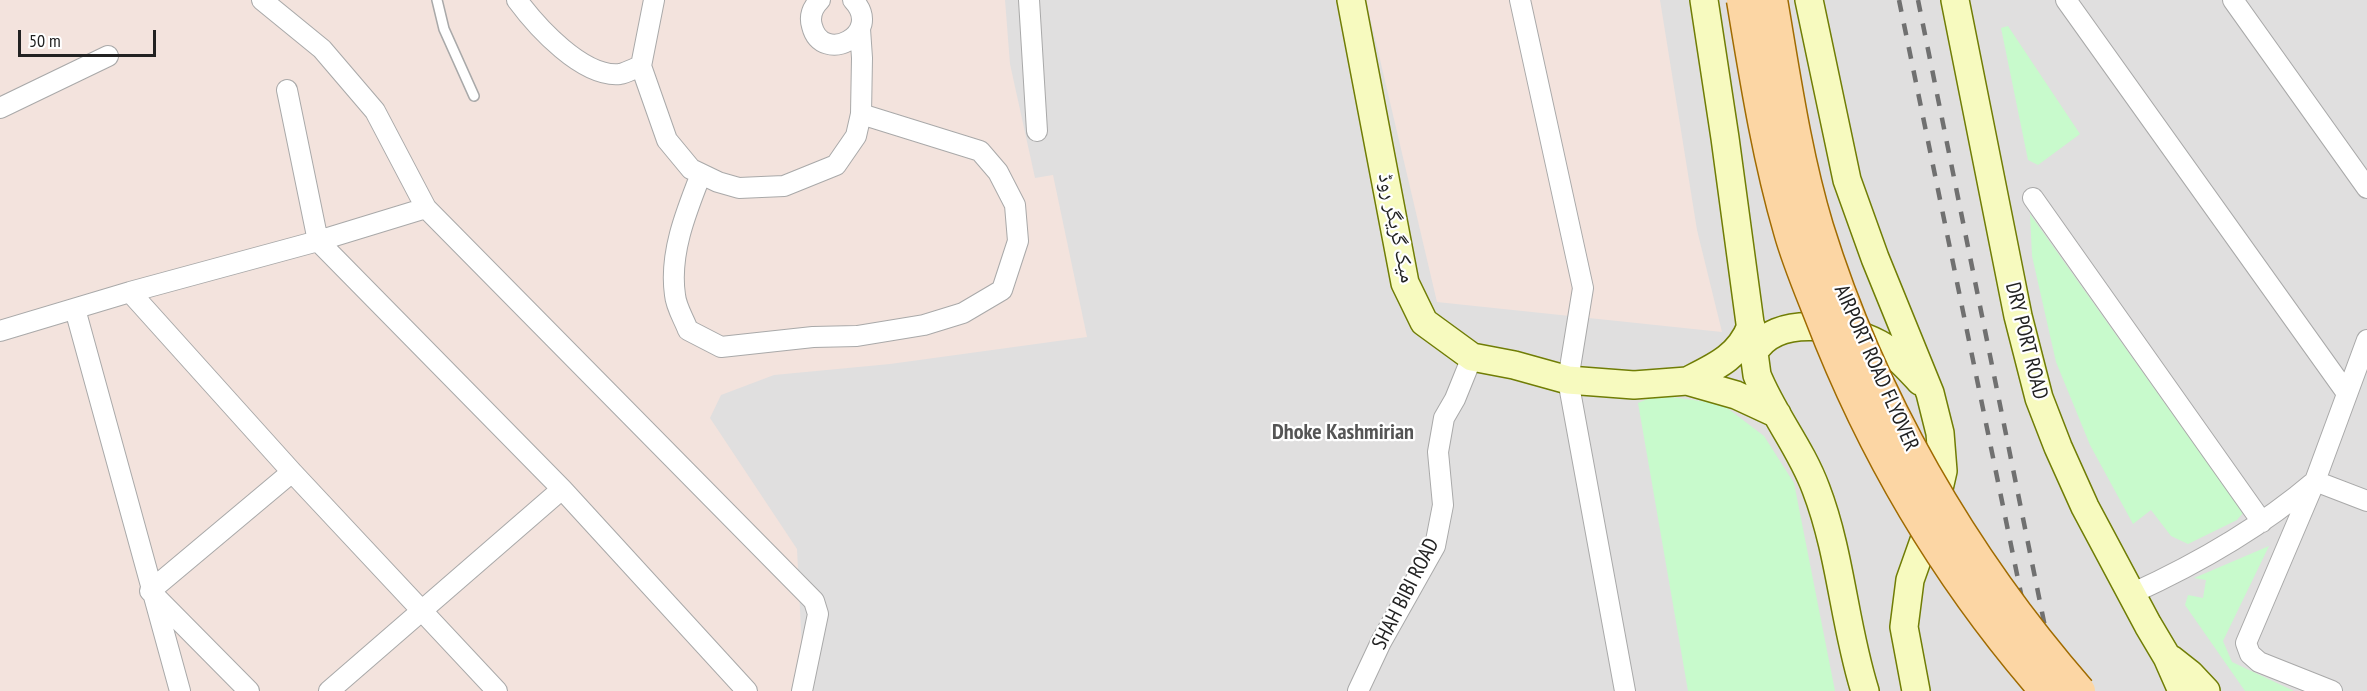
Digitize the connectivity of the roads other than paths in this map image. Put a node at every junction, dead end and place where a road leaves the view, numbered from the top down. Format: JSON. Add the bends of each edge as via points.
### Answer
{"nodes":[{"id":1,"x":262,"y":0,"type":"edge"},
{"id":2,"x":437,"y":0,"type":"edge"},
{"id":3,"x":517,"y":0,"type":"edge"},
{"id":4,"x":654,"y":0,"type":"edge"},
{"id":5,"x":820,"y":0,"type":"edge"},
{"id":6,"x":854,"y":0,"type":"edge"},
{"id":7,"x":1029,"y":0,"type":"edge"},
{"id":8,"x":1351,"y":0,"type":"edge"},
{"id":9,"x":1520,"y":0,"type":"edge"},
{"id":10,"x":1704,"y":0,"type":"edge"},
{"id":11,"x":1742,"y":0,"type":"edge"},
{"id":12,"x":1772,"y":0,"type":"edge"},
{"id":13,"x":1809,"y":0,"type":"edge"},
{"id":14,"x":1955,"y":0,"type":"edge"},
{"id":15,"x":2066,"y":0,"type":"edge"},
{"id":16,"x":2233,"y":0,"type":"edge"},
{"id":17,"x":860,"y":29,"type":"junction"},
{"id":18,"x":108,"y":56,"type":"dead end"},
{"id":19,"x":641,"y":66,"type":"junction"},
{"id":20,"x":287,"y":90,"type":"dead end"},
{"id":21,"x":474,"y":96,"type":"dead end"},
{"id":22,"x":0,"y":108,"type":"edge"},
{"id":23,"x":861,"y":114,"type":"junction"},
{"id":24,"x":1037,"y":131,"type":"dead end"},
{"id":25,"x":701,"y":174,"type":"junction"},
{"id":26,"x":2367,"y":188,"type":"edge"},
{"id":27,"x":2033,"y":198,"type":"dead end"},
{"id":28,"x":426,"y":208,"type":"junction"},
{"id":29,"x":318,"y":241,"type":"junction"},
{"id":30,"x":130,"y":292,"type":"junction"},
{"id":31,"x":75,"y":309,"type":"junction"},
{"id":32,"x":1751,"y":326,"type":"junction"},
{"id":33,"x":0,"y":331,"type":"edge"},
{"id":34,"x":2367,"y":340,"type":"edge"},
{"id":35,"x":1754,"y":354,"type":"junction"},
{"id":36,"x":1472,"y":357,"type":"junction"},
{"id":37,"x":1568,"y":380,"type":"junction"},
{"id":38,"x":1687,"y":381,"type":"junction"},
{"id":39,"x":2346,"y":392,"type":"junction"},
{"id":40,"x":1930,"y":393,"type":"junction"},
{"id":41,"x":1777,"y":414,"type":"junction"},
{"id":42,"x":292,"y":472,"type":"junction"},
{"id":43,"x":2315,"y":481,"type":"junction"},
{"id":44,"x":562,"y":489,"type":"junction"},
{"id":45,"x":2367,"y":501,"type":"edge"},
{"id":46,"x":1825,"y":516,"type":"junction"},
{"id":47,"x":2262,"y":522,"type":"junction"},
{"id":48,"x":150,"y":591,"type":"junction"},
{"id":49,"x":2131,"y":594,"type":"junction"},
{"id":50,"x":422,"y":610,"type":"junction"},
{"id":51,"x":2167,"y":657,"type":"junction"},
{"id":52,"x":180,"y":691,"type":"edge"},
{"id":53,"x":249,"y":691,"type":"edge"},
{"id":54,"x":329,"y":691,"type":"edge"},
{"id":55,"x":497,"y":691,"type":"edge"},
{"id":56,"x":747,"y":691,"type":"edge"},
{"id":57,"x":802,"y":691,"type":"edge"},
{"id":58,"x":1358,"y":691,"type":"edge"},
{"id":59,"x":1625,"y":691,"type":"edge"},
{"id":60,"x":1847,"y":691,"type":"edge"},
{"id":61,"x":1864,"y":691,"type":"edge"},
{"id":62,"x":1916,"y":691,"type":"edge"},
{"id":63,"x":2045,"y":691,"type":"edge"},
{"id":64,"x":2080,"y":691,"type":"edge"},
{"id":65,"x":2182,"y":691,"type":"edge"},
{"id":66,"x":2206,"y":691,"type":"edge"},
{"id":67,"x":2332,"y":691,"type":"edge"}],
"edges":[{"from":1,"to":28,"type":"street","via":[[322,49],[375,111]]},
{"from":2,"to":21,"type":"lane","via":[[444,29]]},
{"from":3,"to":19,"type":"street","via":[[571,58],[595,71],[620,74]]},
{"from":4,"to":19,"type":"street"},
{"from":5,"to":17,"type":"street","via":[[811,20],[823,42],[848,42]]},
{"from":6,"to":17,"type":"street","via":[[861,14]]},
{"from":7,"to":24,"type":"street"},
{"from":8,"to":36,"type":"main road","name":"میک گریگر روڈ","via":[[1405,283],[1425,322]]},
{"from":9,"to":37,"type":"street","via":[[1583,288]]},
{"from":10,"to":32,"type":"main road"},
{"from":11,"to":63,"type":"main road","name":"AIRPORT ROAD FLYOVER","bridge":true,"via":[[1764,130],[1789,231],[1826,333],[1894,477],[1925,531],[1997,634]]},
{"from":12,"to":64,"type":"main road","name":"AIRPORT ROAD FLYOVER","bridge":true,"via":[[1796,134],[1818,225],[1874,371],[1924,475],[2017,615]]},
{"from":13,"to":40,"type":"main road","via":[[1847,180]]},
{"from":14,"to":49,"type":"main road","name":"DRY PORT ROAD","via":[[2020,328],[2036,389],[2085,507]]},
{"from":15,"to":39,"type":"street"},
{"from":16,"to":26,"type":"street"},
{"from":17,"to":23,"type":"street"},
{"from":18,"to":22,"type":"street"},
{"from":19,"to":25,"type":"street","via":[[667,140]]},
{"from":20,"to":29,"type":"street"},
{"from":23,"to":25,"type":"street","via":[[856,136],[836,165],[784,186],[739,188]]},
{"from":23,"to":25,"type":"street","via":[[980,151],[998,172],[1016,204],[1018,242],[1002,290],[963,313],[924,325],[856,336],[721,347],[688,330],[675,297],[674,258]]},
{"from":27,"to":47,"type":"street"},
{"from":28,"to":29,"type":"street"},
{"from":28,"to":57,"type":"street","via":[[814,601],[818,614]]},
{"from":29,"to":30,"type":"street"},
{"from":29,"to":44,"type":"street"},
{"from":30,"to":31,"type":"street"},
{"from":30,"to":42,"type":"street"},
{"from":31,"to":33,"type":"street"},
{"from":31,"to":48,"type":"street"},
{"from":32,"to":35,"type":"main road"},
{"from":32,"to":38,"type":"main road","name":"میک گریگر روڈ","via":[[1740,348]]},
{"from":34,"to":39,"type":"street"},
{"from":35,"to":40,"type":"main road","via":[[1757,346],[1774,333],[1794,326],[1848,333],[1880,344]]},
{"from":35,"to":41,"type":"main road","via":[[1757,375]]},
{"from":36,"to":37,"type":"main road","name":"میک گریگر روڈ"},
{"from":36,"to":58,"type":"street","name":"SHAH BIBI ROAD","via":[[1444,418],[1438,452],[1443,505],[1435,546]]},
{"from":37,"to":38,"type":"main road","name":"میک گریگر روڈ","via":[[1634,385]]},
{"from":37,"to":59,"type":"street"},
{"from":38,"to":41,"type":"main road","name":"میک گریگر روڈ","via":[[1736,395]]},
{"from":39,"to":43,"type":"street"},
{"from":40,"to":62,"type":"main road","via":[[1940,433],[1942,471],[1933,515],[1910,580],[1904,627]]},
{"from":41,"to":46,"type":"main road","via":[[1800,452]]},
{"from":42,"to":48,"type":"street"},
{"from":42,"to":50,"type":"street"},
{"from":43,"to":45,"type":"street"},
{"from":43,"to":47,"type":"street"},
{"from":43,"to":67,"type":"street","via":[[2246,643],[2259,662]]},
{"from":44,"to":50,"type":"street"},
{"from":44,"to":56,"type":"street"},
{"from":46,"to":60,"type":"main road","via":[[1828,607]]},
{"from":46,"to":61,"type":"main road"},
{"from":47,"to":49,"type":"street","via":[[2183,570]]},
{"from":48,"to":52,"type":"street"},
{"from":48,"to":53,"type":"street"},
{"from":49,"to":51,"type":"main road","name":"DRY PORT ROAD"},
{"from":50,"to":54,"type":"street"},
{"from":50,"to":55,"type":"street"},
{"from":51,"to":65,"type":"main road","name":"DRY PORT ROAD"},
{"from":51,"to":66,"type":"main road"}]}
